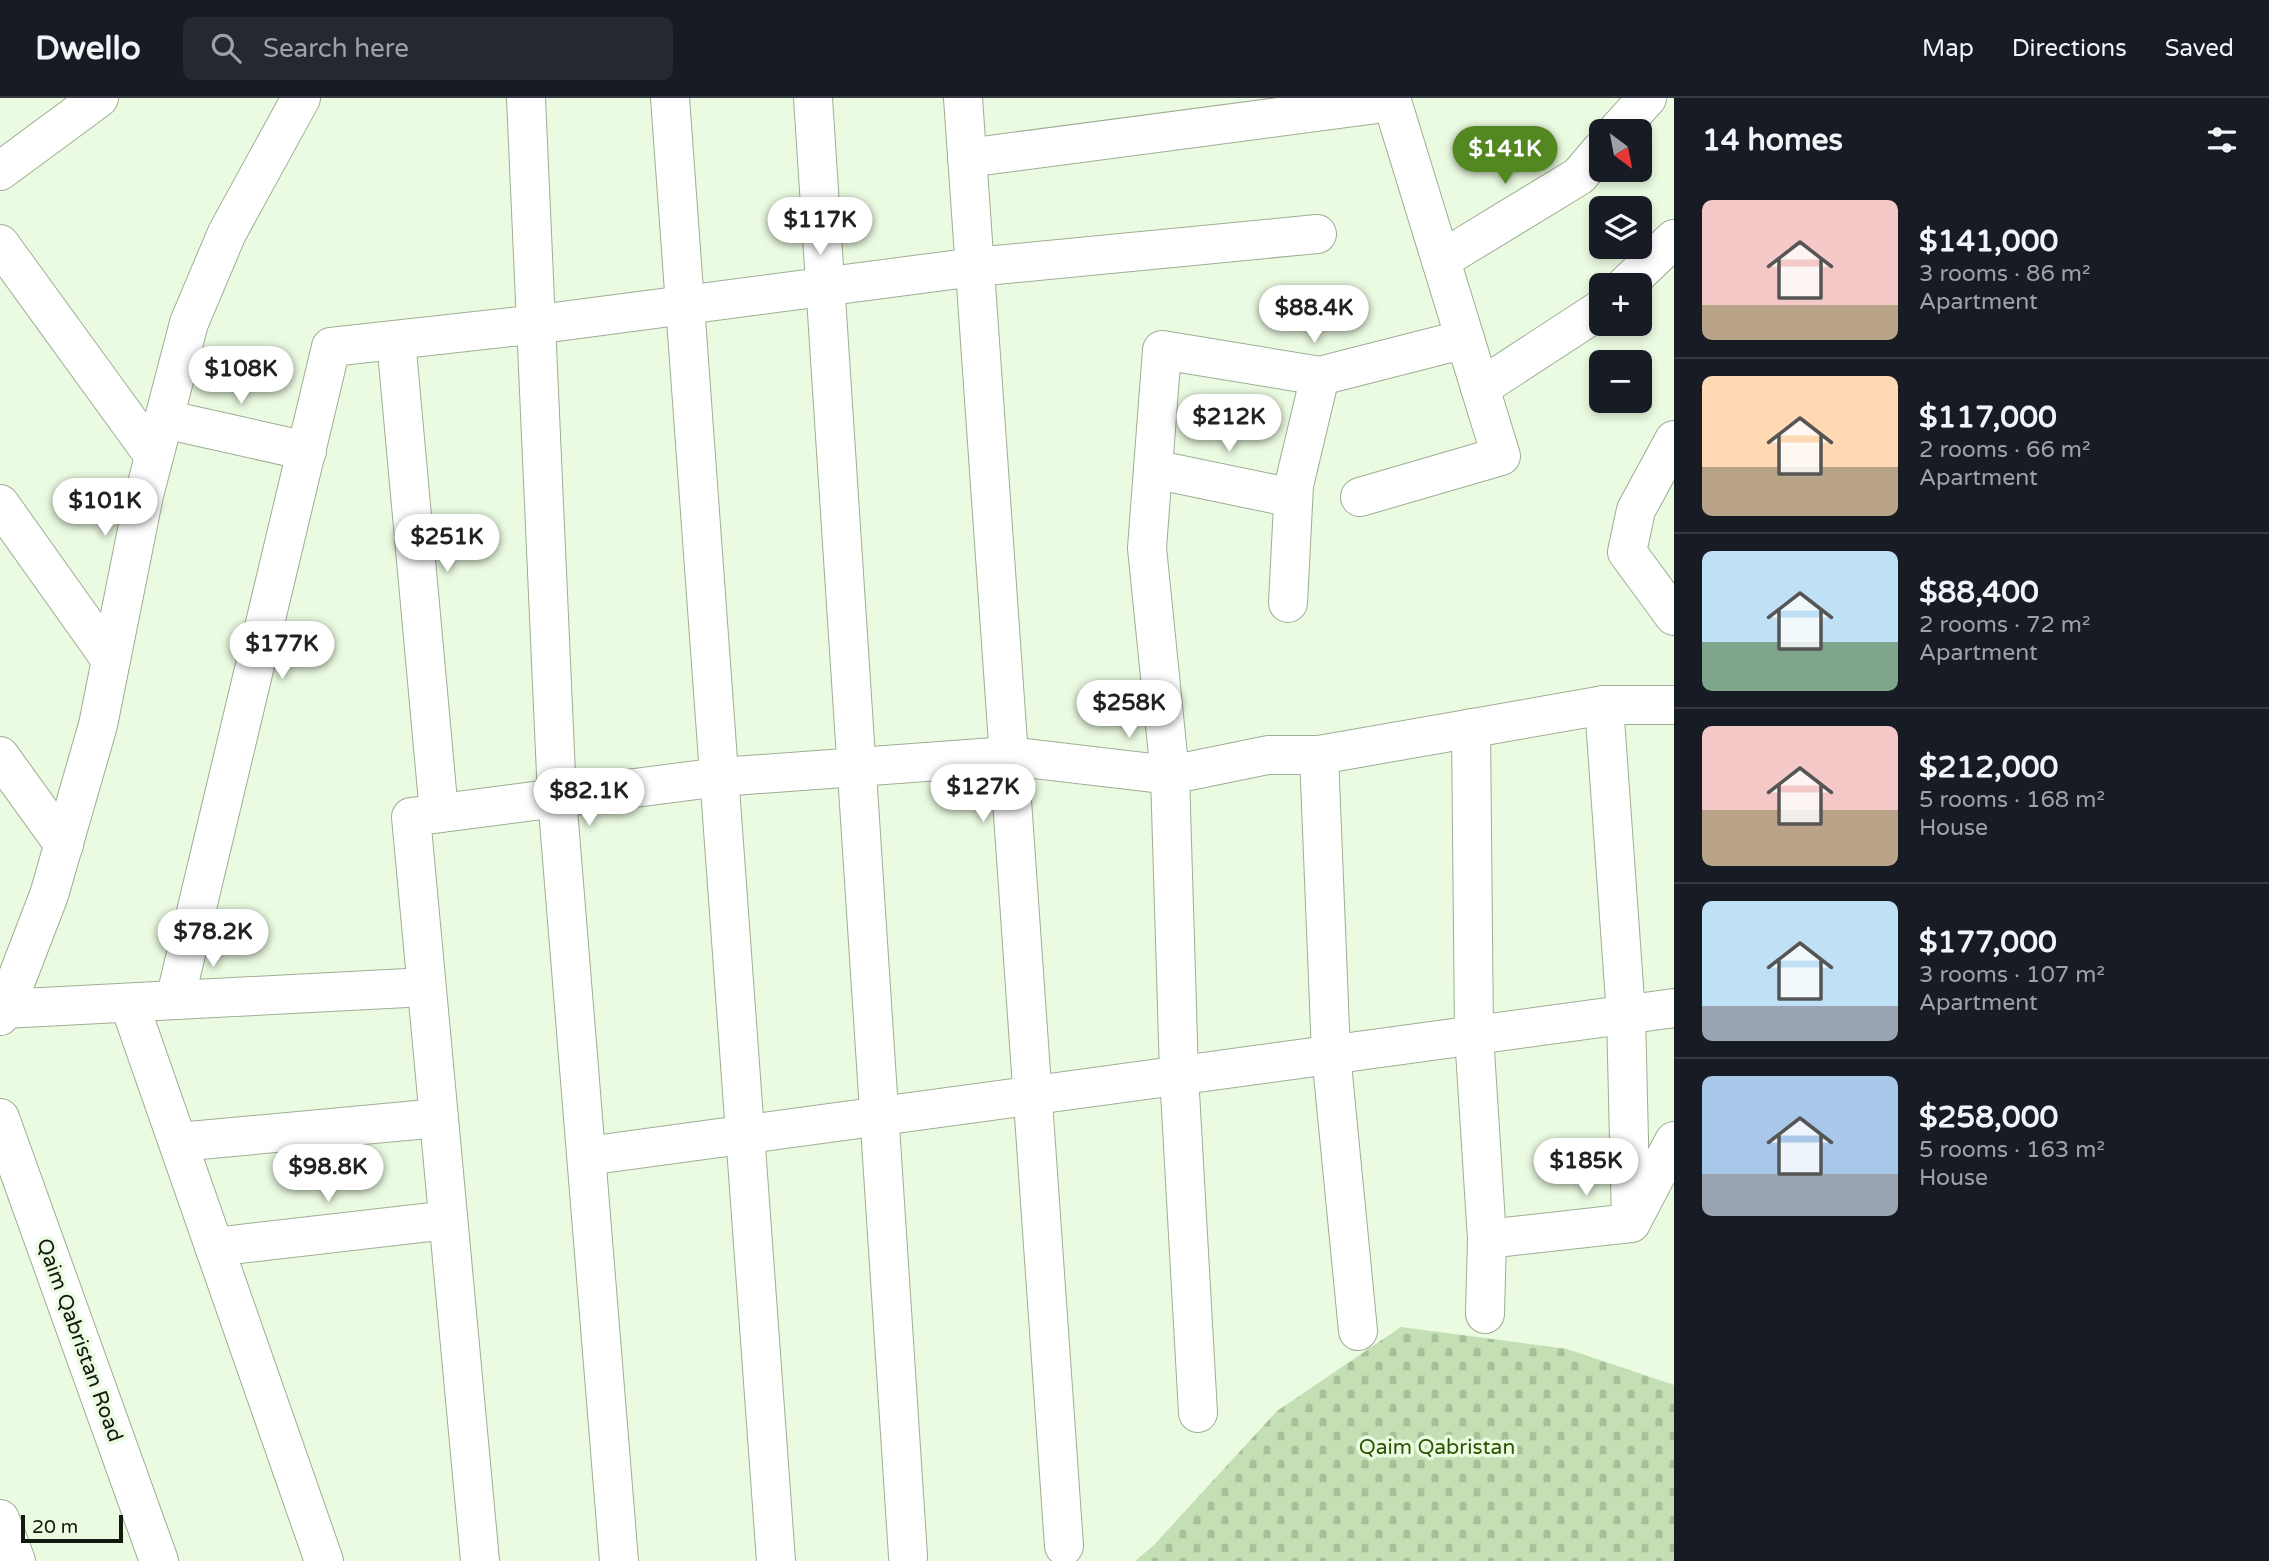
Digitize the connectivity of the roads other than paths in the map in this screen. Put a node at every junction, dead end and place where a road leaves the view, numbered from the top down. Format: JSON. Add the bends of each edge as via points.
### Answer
{"nodes":[{"id":1,"x":99,"y":98,"type":"edge"},
{"id":2,"x":301,"y":98,"type":"edge"},
{"id":3,"x":526,"y":98,"type":"edge"},
{"id":4,"x":670,"y":98,"type":"edge"},
{"id":5,"x":813,"y":98,"type":"edge"},
{"id":6,"x":963,"y":98,"type":"edge"},
{"id":7,"x":1647,"y":98,"type":"edge"},
{"id":8,"x":1392,"y":100,"type":"edge"},
{"id":9,"x":1629,"y":119,"type":"edge"},
{"id":10,"x":967,"y":158,"type":"junction"},
{"id":11,"x":1589,"y":164,"type":"edge"},
{"id":12,"x":0,"y":171,"type":"edge"},
{"id":13,"x":1317,"y":234,"type":"dead end"},
{"id":14,"x":1674,"y":239,"type":"edge"},
{"id":15,"x":0,"y":244,"type":"edge"},
{"id":16,"x":1441,"y":260,"type":"junction"},
{"id":17,"x":975,"y":267,"type":"junction"},
{"id":18,"x":1639,"y":273,"type":"edge"},
{"id":19,"x":825,"y":286,"type":"junction"},
{"id":20,"x":685,"y":305,"type":"junction"},
{"id":21,"x":1589,"y":317,"type":"edge"},
{"id":22,"x":536,"y":324,"type":"junction"},
{"id":23,"x":1465,"y":339,"type":"junction"},
{"id":24,"x":396,"y":340,"type":"junction"},
{"id":25,"x":1320,"y":376,"type":"junction"},
{"id":26,"x":1480,"y":388,"type":"junction"},
{"id":27,"x":163,"y":419,"type":"junction"},
{"id":28,"x":1674,"y":440,"type":"edge"},
{"id":29,"x":307,"y":451,"type":"junction"},
{"id":30,"x":154,"y":456,"type":"junction"},
{"id":31,"x":1153,"y":469,"type":"junction"},
{"id":32,"x":1360,"y":497,"type":"dead end"},
{"id":33,"x":1293,"y":498,"type":"junction"},
{"id":34,"x":0,"y":504,"type":"edge"},
{"id":35,"x":1288,"y":603,"type":"dead end"},
{"id":36,"x":1674,"y":616,"type":"edge"},
{"id":37,"x":111,"y":660,"type":"junction"},
{"id":38,"x":1604,"y":705,"type":"junction"},
{"id":39,"x":1674,"y":705,"type":"edge"},
{"id":40,"x":1471,"y":727,"type":"junction"},
{"id":41,"x":0,"y":755,"type":"edge"},
{"id":42,"x":1319,"y":755,"type":"junction"},
{"id":43,"x":1009,"y":756,"type":"junction"},
{"id":44,"x":856,"y":766,"type":"junction"},
{"id":45,"x":1170,"y":775,"type":"junction"},
{"id":46,"x":720,"y":776,"type":"junction"},
{"id":47,"x":557,"y":797,"type":"junction"},
{"id":48,"x":439,"y":813,"type":"junction"},
{"id":49,"x":64,"y":845,"type":"junction"},
{"id":50,"x":426,"y":987,"type":"junction"},
{"id":51,"x":175,"y":1000,"type":"junction"},
{"id":52,"x":129,"y":1003,"type":"junction"},
{"id":53,"x":1674,"y":1008,"type":"edge"},
{"id":54,"x":2,"y":1013,"type":"edge"},
{"id":55,"x":1626,"y":1014,"type":"junction"},
{"id":56,"x":1474,"y":1035,"type":"junction"},
{"id":57,"x":1331,"y":1054,"type":"junction"},
{"id":58,"x":1179,"y":1074,"type":"junction"},
{"id":59,"x":1032,"y":1094,"type":"junction"},
{"id":60,"x":880,"y":1116,"type":"junction"},
{"id":61,"x":0,"y":1118,"type":"edge"},
{"id":62,"x":439,"y":1118,"type":"junction"},
{"id":63,"x":745,"y":1134,"type":"junction"},
{"id":64,"x":1674,"y":1141,"type":"edge"},
{"id":65,"x":178,"y":1142,"type":"junction"},
{"id":66,"x":587,"y":1156,"type":"junction"},
{"id":67,"x":448,"y":1220,"type":"junction"},
{"id":68,"x":1630,"y":1223,"type":"junction"},
{"id":69,"x":1487,"y":1239,"type":"junction"},
{"id":70,"x":214,"y":1247,"type":"junction"},
{"id":71,"x":1485,"y":1314,"type":"dead end"},
{"id":72,"x":1359,"y":1331,"type":"dead end"},
{"id":73,"x":1198,"y":1413,"type":"dead end"},
{"id":74,"x":0,"y":1519,"type":"edge"},
{"id":75,"x":1064,"y":1546,"type":"dead end"},
{"id":76,"x":908,"y":1556,"type":"dead end"},
{"id":77,"x":16,"y":1561,"type":"edge"},
{"id":78,"x":159,"y":1561,"type":"edge"},
{"id":79,"x":324,"y":1561,"type":"edge"},
{"id":80,"x":480,"y":1561,"type":"edge"},
{"id":81,"x":619,"y":1561,"type":"edge"},
{"id":82,"x":776,"y":1561,"type":"edge"}],
"edges":[{"from":1,"to":12,"type":"street"},
{"from":2,"to":27,"type":"street","via":[[227,233],[189,323]]},
{"from":3,"to":22,"type":"street"},
{"from":4,"to":20,"type":"street"},
{"from":5,"to":19,"type":"street"},
{"from":6,"to":10,"type":"street"},
{"from":7,"to":9,"type":"street"},
{"from":8,"to":10,"type":"street"},
{"from":8,"to":16,"type":"street"},
{"from":10,"to":17,"type":"street"},
{"from":11,"to":16,"type":"street","via":[[1578,176]]},
{"from":13,"to":17,"type":"street"},
{"from":14,"to":18,"type":"street"},
{"from":15,"to":30,"type":"street"},
{"from":16,"to":23,"type":"street"},
{"from":17,"to":19,"type":"street"},
{"from":17,"to":43,"type":"street"},
{"from":19,"to":20,"type":"street"},
{"from":19,"to":44,"type":"street"},
{"from":20,"to":22,"type":"street"},
{"from":20,"to":46,"type":"street"},
{"from":21,"to":26,"type":"street"},
{"from":22,"to":24,"type":"street"},
{"from":22,"to":47,"type":"street"},
{"from":23,"to":25,"type":"street"},
{"from":23,"to":26,"type":"street"},
{"from":24,"to":29,"type":"street","via":[[331,348]]},
{"from":24,"to":48,"type":"street"},
{"from":25,"to":31,"type":"street","via":[[1162,350]]},
{"from":25,"to":33,"type":"street"},
{"from":26,"to":32,"type":"street","via":[[1501,456]]},
{"from":27,"to":29,"type":"street"},
{"from":27,"to":30,"type":"street"},
{"from":28,"to":36,"type":"street","via":[[1636,510],[1627,552]]},
{"from":29,"to":51,"type":"street"},
{"from":30,"to":37,"type":"street"},
{"from":31,"to":33,"type":"street"},
{"from":31,"to":45,"type":"street","via":[[1147,548]]},
{"from":33,"to":35,"type":"street"},
{"from":34,"to":37,"type":"street"},
{"from":37,"to":49,"type":"street"},
{"from":38,"to":39,"type":"street"},
{"from":38,"to":40,"type":"street"},
{"from":38,"to":55,"type":"street"},
{"from":40,"to":42,"type":"street"},
{"from":40,"to":56,"type":"street"},
{"from":41,"to":49,"type":"street"},
{"from":42,"to":45,"type":"street","via":[[1268,755]]},
{"from":42,"to":57,"type":"street"},
{"from":43,"to":44,"type":"street"},
{"from":43,"to":45,"type":"street"},
{"from":43,"to":59,"type":"street"},
{"from":44,"to":46,"type":"street"},
{"from":44,"to":60,"type":"street"},
{"from":45,"to":58,"type":"street"},
{"from":46,"to":47,"type":"street"},
{"from":46,"to":63,"type":"street"},
{"from":47,"to":48,"type":"street"},
{"from":47,"to":66,"type":"street"},
{"from":48,"to":50,"type":"street","via":[[411,817]]},
{"from":49,"to":54,"type":"street"},
{"from":50,"to":51,"type":"street"},
{"from":50,"to":62,"type":"street"},
{"from":51,"to":52,"type":"street"},
{"from":52,"to":54,"type":"street"},
{"from":52,"to":65,"type":"street"},
{"from":53,"to":55,"type":"street"},
{"from":55,"to":56,"type":"street"},
{"from":55,"to":68,"type":"street"},
{"from":56,"to":57,"type":"street"},
{"from":56,"to":69,"type":"street"},
{"from":57,"to":58,"type":"street"},
{"from":57,"to":72,"type":"street"},
{"from":58,"to":59,"type":"street"},
{"from":58,"to":73,"type":"street"},
{"from":59,"to":60,"type":"street"},
{"from":59,"to":75,"type":"street"},
{"from":60,"to":63,"type":"street"},
{"from":60,"to":76,"type":"street"},
{"from":61,"to":78,"type":"street","name":"Qaim Qabristan Road"},
{"from":62,"to":65,"type":"street"},
{"from":62,"to":67,"type":"street"},
{"from":63,"to":66,"type":"street"},
{"from":63,"to":82,"type":"street"},
{"from":64,"to":68,"type":"street"},
{"from":65,"to":70,"type":"street"},
{"from":66,"to":81,"type":"street"},
{"from":67,"to":70,"type":"street"},
{"from":67,"to":80,"type":"street"},
{"from":68,"to":69,"type":"street"},
{"from":69,"to":71,"type":"street"},
{"from":70,"to":79,"type":"street"},
{"from":74,"to":77,"type":"street"}]}
